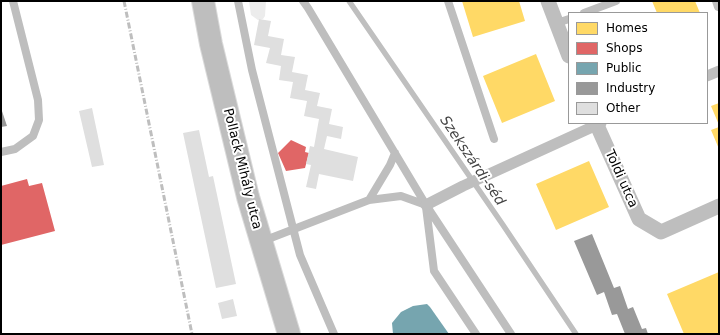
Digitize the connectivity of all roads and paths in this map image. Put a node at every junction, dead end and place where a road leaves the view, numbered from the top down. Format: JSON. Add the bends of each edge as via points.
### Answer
{"nodes":[{"id":1,"x":12,"y":1,"type":"edge"},
{"id":2,"x":203,"y":1,"type":"edge"},
{"id":3,"x":238,"y":1,"type":"edge"},
{"id":4,"x":302,"y":1,"type":"edge"},
{"id":5,"x":448,"y":1,"type":"edge"},
{"id":6,"x":548,"y":1,"type":"edge"},
{"id":7,"x":616,"y":1,"type":"edge"},
{"id":8,"x":587,"y":12,"type":"edge"},
{"id":9,"x":563,"y":21,"type":"edge"},
{"id":10,"x":568,"y":50,"type":"edge"},
{"id":11,"x":719,"y":71,"type":"edge"},
{"id":12,"x":708,"y":76,"type":"edge"},
{"id":13,"x":598,"y":124,"type":"edge"},
{"id":14,"x":494,"y":139,"type":"dead end"},
{"id":15,"x":1,"y":152,"type":"edge"},
{"id":16,"x":395,"y":153,"type":"junction"},
{"id":17,"x":369,"y":200,"type":"junction"},
{"id":18,"x":426,"y":205,"type":"junction"},
{"id":19,"x":719,"y":206,"type":"edge"},
{"id":20,"x":294,"y":229,"type":"junction"},
{"id":21,"x":260,"y":242,"type":"junction"},
{"id":22,"x":289,"y":334,"type":"edge"},
{"id":23,"x":334,"y":334,"type":"edge"},
{"id":24,"x":476,"y":334,"type":"edge"},
{"id":25,"x":511,"y":334,"type":"edge"}],
"edges":[{"from":1,"to":15,"type":"lane","via":[[38,100],[39,120],[33,136],[15,149]]},
{"from":2,"to":21,"type":"main road","name":"Pollack Mihály utca","via":[[211,44]]},
{"from":3,"to":20,"type":"lane","via":[[252,70]]},
{"from":4,"to":16,"type":"lane"},
{"from":5,"to":14,"type":"lane"},
{"from":6,"to":9,"type":"street"},
{"from":7,"to":8,"type":"lane"},
{"from":9,"to":10,"type":"street"},
{"from":11,"to":12,"type":"street"},
{"from":13,"to":18,"type":"street"},
{"from":13,"to":19,"type":"street","name":"Toldi utca","via":[[639,219],[661,232]]},
{"from":16,"to":17,"type":"lane"},
{"from":16,"to":18,"type":"lane"},
{"from":17,"to":18,"type":"lane","via":[[401,196]]},
{"from":17,"to":20,"type":"lane"},
{"from":18,"to":24,"type":"lane","via":[[434,271]]},
{"from":18,"to":25,"type":"lane"},
{"from":20,"to":21,"type":"lane"},
{"from":20,"to":23,"type":"lane","via":[[300,255]]},
{"from":21,"to":22,"type":"main road","name":"Pollack Mihály utca"}]}
